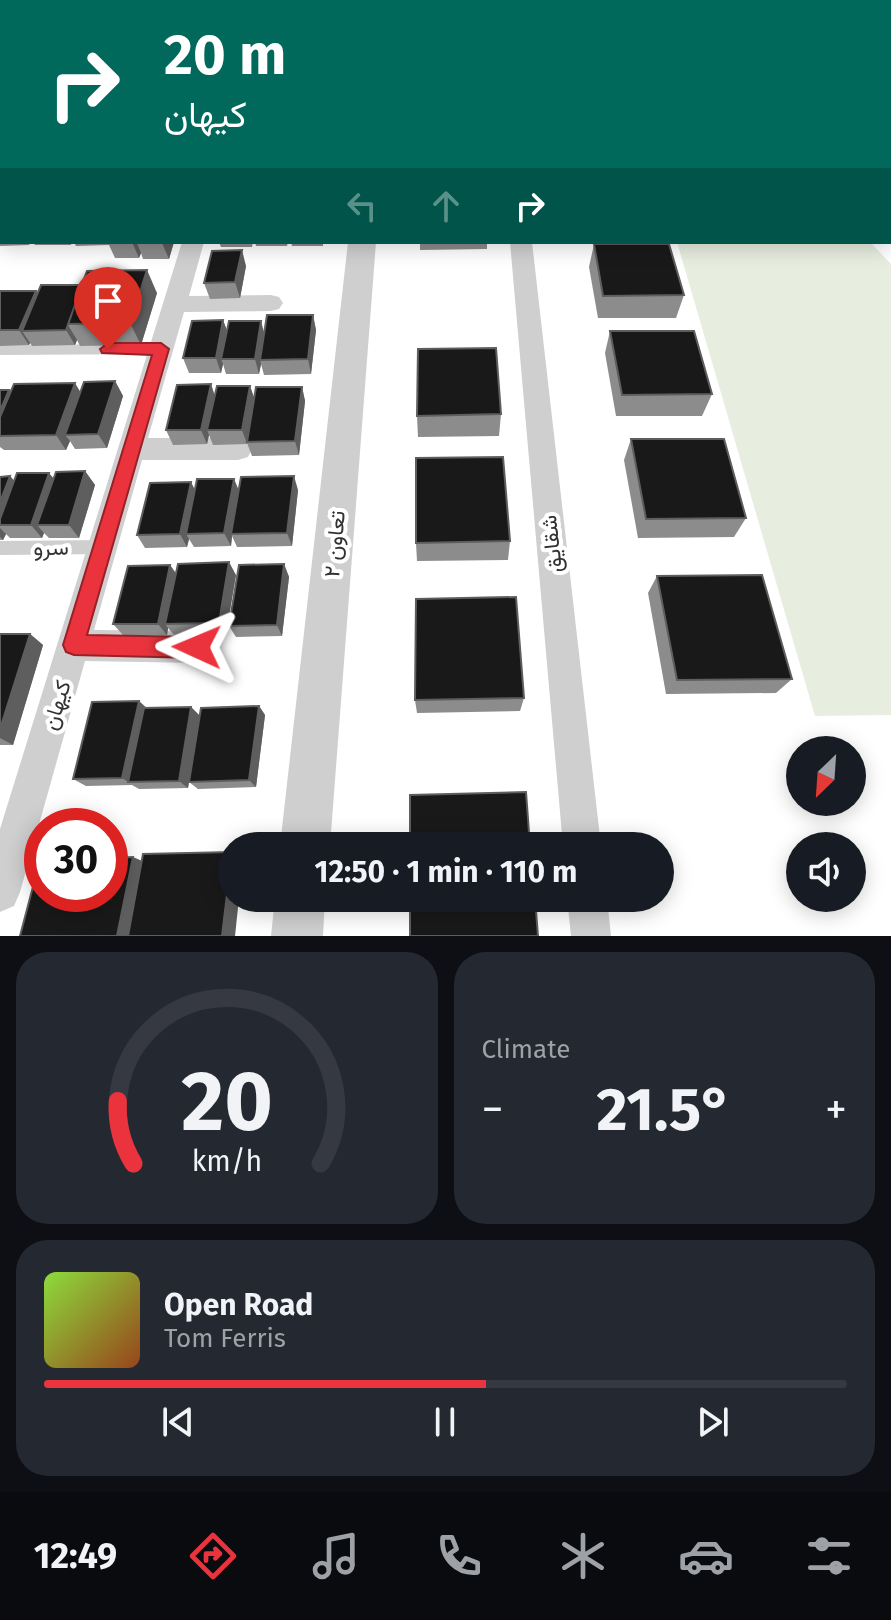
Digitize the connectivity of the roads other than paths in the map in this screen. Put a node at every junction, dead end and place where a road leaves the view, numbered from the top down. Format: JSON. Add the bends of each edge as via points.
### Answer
{"nodes":[{"id":1,"x":192,"y":244,"type":"edge"},
{"id":2,"x":362,"y":244,"type":"edge"},
{"id":3,"x":521,"y":244,"type":"edge"},
{"id":4,"x":271,"y":303,"type":"dead end"},
{"id":5,"x":174,"y":304,"type":"junction"},
{"id":6,"x":161,"y":349,"type":"junction"},
{"id":7,"x":0,"y":350,"type":"edge"},
{"id":8,"x":131,"y":449,"type":"junction"},
{"id":9,"x":238,"y":449,"type":"dead end"},
{"id":10,"x":103,"y":547,"type":"junction"},
{"id":11,"x":0,"y":548,"type":"edge"},
{"id":12,"x":74,"y":645,"type":"junction"},
{"id":13,"x":197,"y":647,"type":"dead end"},
{"id":14,"x":306,"y":832,"type":"edge"},
{"id":15,"x":581,"y":832,"type":"edge"},
{"id":16,"x":0,"y":892,"type":"edge"},
{"id":17,"x":299,"y":912,"type":"edge"},
{"id":18,"x":588,"y":912,"type":"edge"},
{"id":19,"x":297,"y":936,"type":"edge"},
{"id":20,"x":591,"y":936,"type":"edge"}],
"edges":[{"from":1,"to":5,"type":"street","name":"کیهان"},
{"from":2,"to":14,"type":"street","name":"تعاون ۲"},
{"from":3,"to":15,"type":"street","name":"شقایق"},
{"from":4,"to":5,"type":"street"},
{"from":5,"to":6,"type":"street","name":"کیهان"},
{"from":6,"to":7,"type":"lane"},
{"from":6,"to":8,"type":"street","name":"کیهان"},
{"from":8,"to":9,"type":"street"},
{"from":8,"to":10,"type":"street","name":"کیهان"},
{"from":10,"to":11,"type":"lane","name":"سرو"},
{"from":10,"to":12,"type":"street","name":"کیهان"},
{"from":12,"to":13,"type":"street"},
{"from":12,"to":16,"type":"street","name":"کیهان"},
{"from":17,"to":19,"type":"street"},
{"from":18,"to":20,"type":"street"}]}
